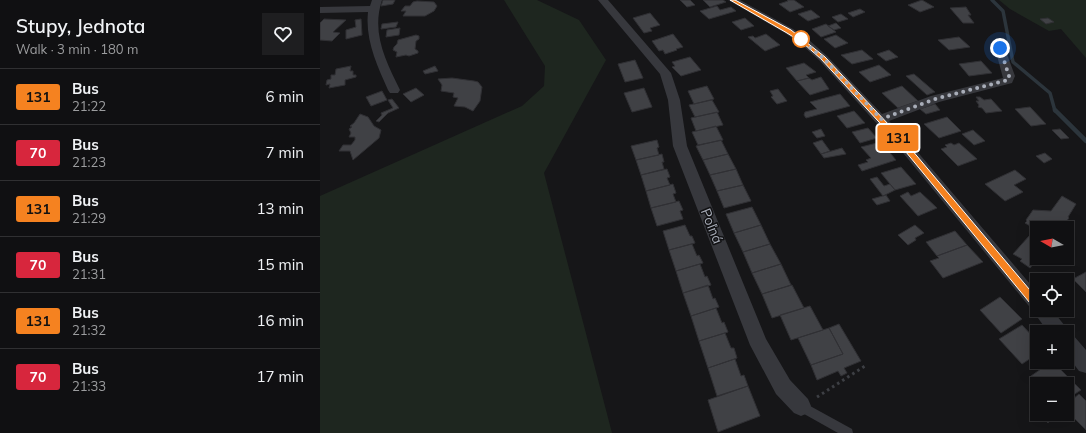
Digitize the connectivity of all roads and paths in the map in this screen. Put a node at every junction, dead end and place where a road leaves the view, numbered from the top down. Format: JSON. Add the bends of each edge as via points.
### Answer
{"nodes":[{"id":1,"x":603,"y":0,"type":"edge"},
{"id":2,"x":733,"y":0,"type":"edge"},
{"id":3,"x":375,"y":4,"type":"edge"},
{"id":4,"x":320,"y":10,"type":"edge"},
{"id":5,"x":1000,"y":48,"type":"dead end"},
{"id":6,"x":394,"y":90,"type":"dead end"},
{"id":7,"x":881,"y":119,"type":"junction"},
{"id":8,"x":1030,"y":297,"type":"edge"},
{"id":9,"x":1047,"y":317,"type":"edge"},
{"id":10,"x":1054,"y":325,"type":"edge"},
{"id":11,"x":1074,"y":349,"type":"edge"},
{"id":12,"x":1086,"y":364,"type":"edge"},
{"id":13,"x":865,"y":366,"type":"dead end"},
{"id":14,"x":822,"y":394,"type":"dead end"},
{"id":15,"x":801,"y":406,"type":"joint"},
{"id":16,"x":848,"y":433,"type":"edge"}],
"edges":[{"from":1,"to":15,"type":"street","name":"Poľná","via":[[671,86],[680,146],[759,345],[783,387]]},
{"from":2,"to":7,"type":"street","via":[[805,42]]},
{"from":3,"to":4,"type":"street"},
{"from":3,"to":6,"type":"street","via":[[372,27],[376,50]]},
{"from":5,"to":7,"type":"street","via":[[1008,80],[935,99]]},
{"from":7,"to":8,"type":"street"},
{"from":9,"to":10,"type":"street"},
{"from":11,"to":12,"type":"street"},
{"from":13,"to":14,"type":"path"},
{"from":15,"to":16,"type":"lane","name":"Poľná"}]}
